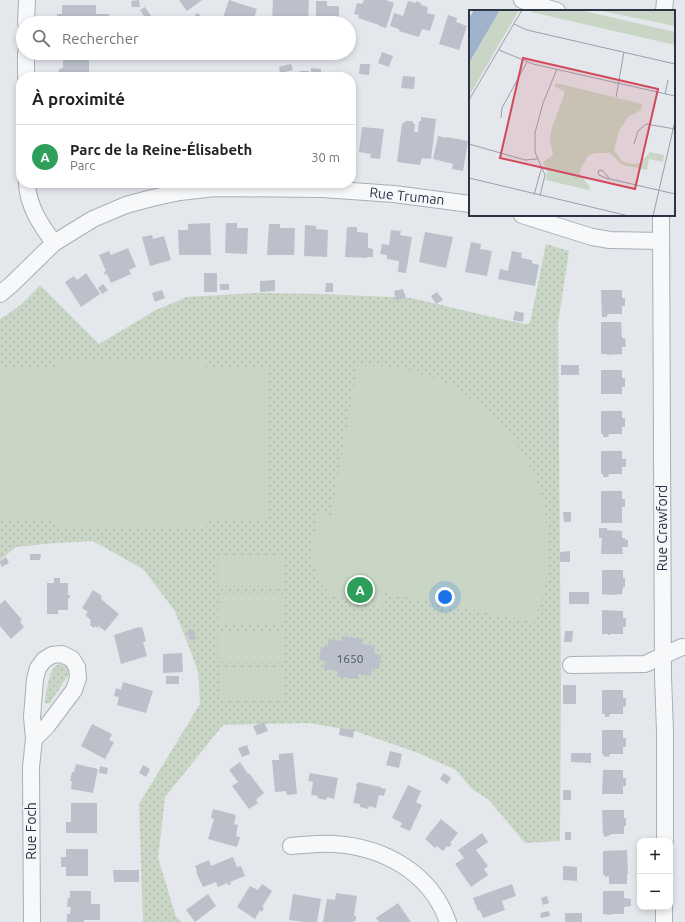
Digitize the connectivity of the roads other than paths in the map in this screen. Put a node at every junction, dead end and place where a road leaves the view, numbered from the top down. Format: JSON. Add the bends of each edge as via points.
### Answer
{"nodes":[{"id":1,"x":27,"y":0,"type":"edge"},
{"id":2,"x":522,"y":0,"type":"edge"},
{"id":3,"x":665,"y":0,"type":"edge"},
{"id":4,"x":554,"y":10,"type":"edge"},
{"id":5,"x":664,"y":10,"type":"edge"},
{"id":6,"x":26,"y":16,"type":"edge"},
{"id":7,"x":26,"y":60,"type":"edge"},
{"id":8,"x":26,"y":72,"type":"edge"},
{"id":9,"x":28,"y":188,"type":"edge"},
{"id":10,"x":216,"y":188,"type":"edge"},
{"id":11,"x":216,"y":188,"type":"edge"},
{"id":12,"x":469,"y":204,"type":"edge"},
{"id":13,"x":525,"y":216,"type":"edge"},
{"id":14,"x":660,"y":216,"type":"edge"},
{"id":15,"x":661,"y":240,"type":"junction"},
{"id":16,"x":54,"y":242,"type":"junction"},
{"id":17,"x":6,"y":283,"type":"edge"},
{"id":18,"x":0,"y":294,"type":"edge"},
{"id":19,"x":685,"y":647,"type":"edge"},
{"id":20,"x":663,"y":656,"type":"junction"},
{"id":21,"x":571,"y":665,"type":"dead end"},
{"id":22,"x":34,"y":739,"type":"junction"},
{"id":23,"x":665,"y":838,"type":"edge"},
{"id":24,"x":292,"y":846,"type":"dead end"},
{"id":25,"x":664,"y":910,"type":"edge"},
{"id":26,"x":32,"y":922,"type":"edge"},
{"id":27,"x":448,"y":922,"type":"edge"},
{"id":28,"x":664,"y":922,"type":"edge"}],
"edges":[{"from":1,"to":6,"type":"street"},
{"from":2,"to":4,"type":"street"},
{"from":3,"to":5,"type":"street"},
{"from":7,"to":8,"type":"street"},
{"from":9,"to":16,"type":"street","via":[[35,215]]},
{"from":10,"to":16,"type":"street","name":"Rue Truman","via":[[159,196],[126,206],[93,219]]},
{"from":11,"to":12,"type":"street","name":"Rue Truman","via":[[394,194]]},
{"from":13,"to":15,"type":"street","via":[[592,237],[610,240]]},
{"from":14,"to":15,"type":"street","name":"Rue Crawford"},
{"from":15,"to":20,"type":"street","name":"Rue Crawford"},
{"from":16,"to":17,"type":"street","name":"Rue Truman"},
{"from":17,"to":18,"type":"street","name":"Rue Truman"},
{"from":19,"to":20,"type":"street"},
{"from":20,"to":21,"type":"street","via":[[645,664]]},
{"from":20,"to":23,"type":"street","name":"Rue Crawford"},
{"from":22,"to":22,"type":"street","name":"Rue Foch","via":[[74,690],[78,678],[77,667],[72,659],[62,654],[52,655],[38,668],[32,717]]},
{"from":22,"to":26,"type":"street","name":"Rue Foch","via":[[31,767]]},
{"from":24,"to":27,"type":"street","via":[[347,845],[364,848],[392,859],[423,881],[438,900]]},
{"from":25,"to":28,"type":"street"}]}
